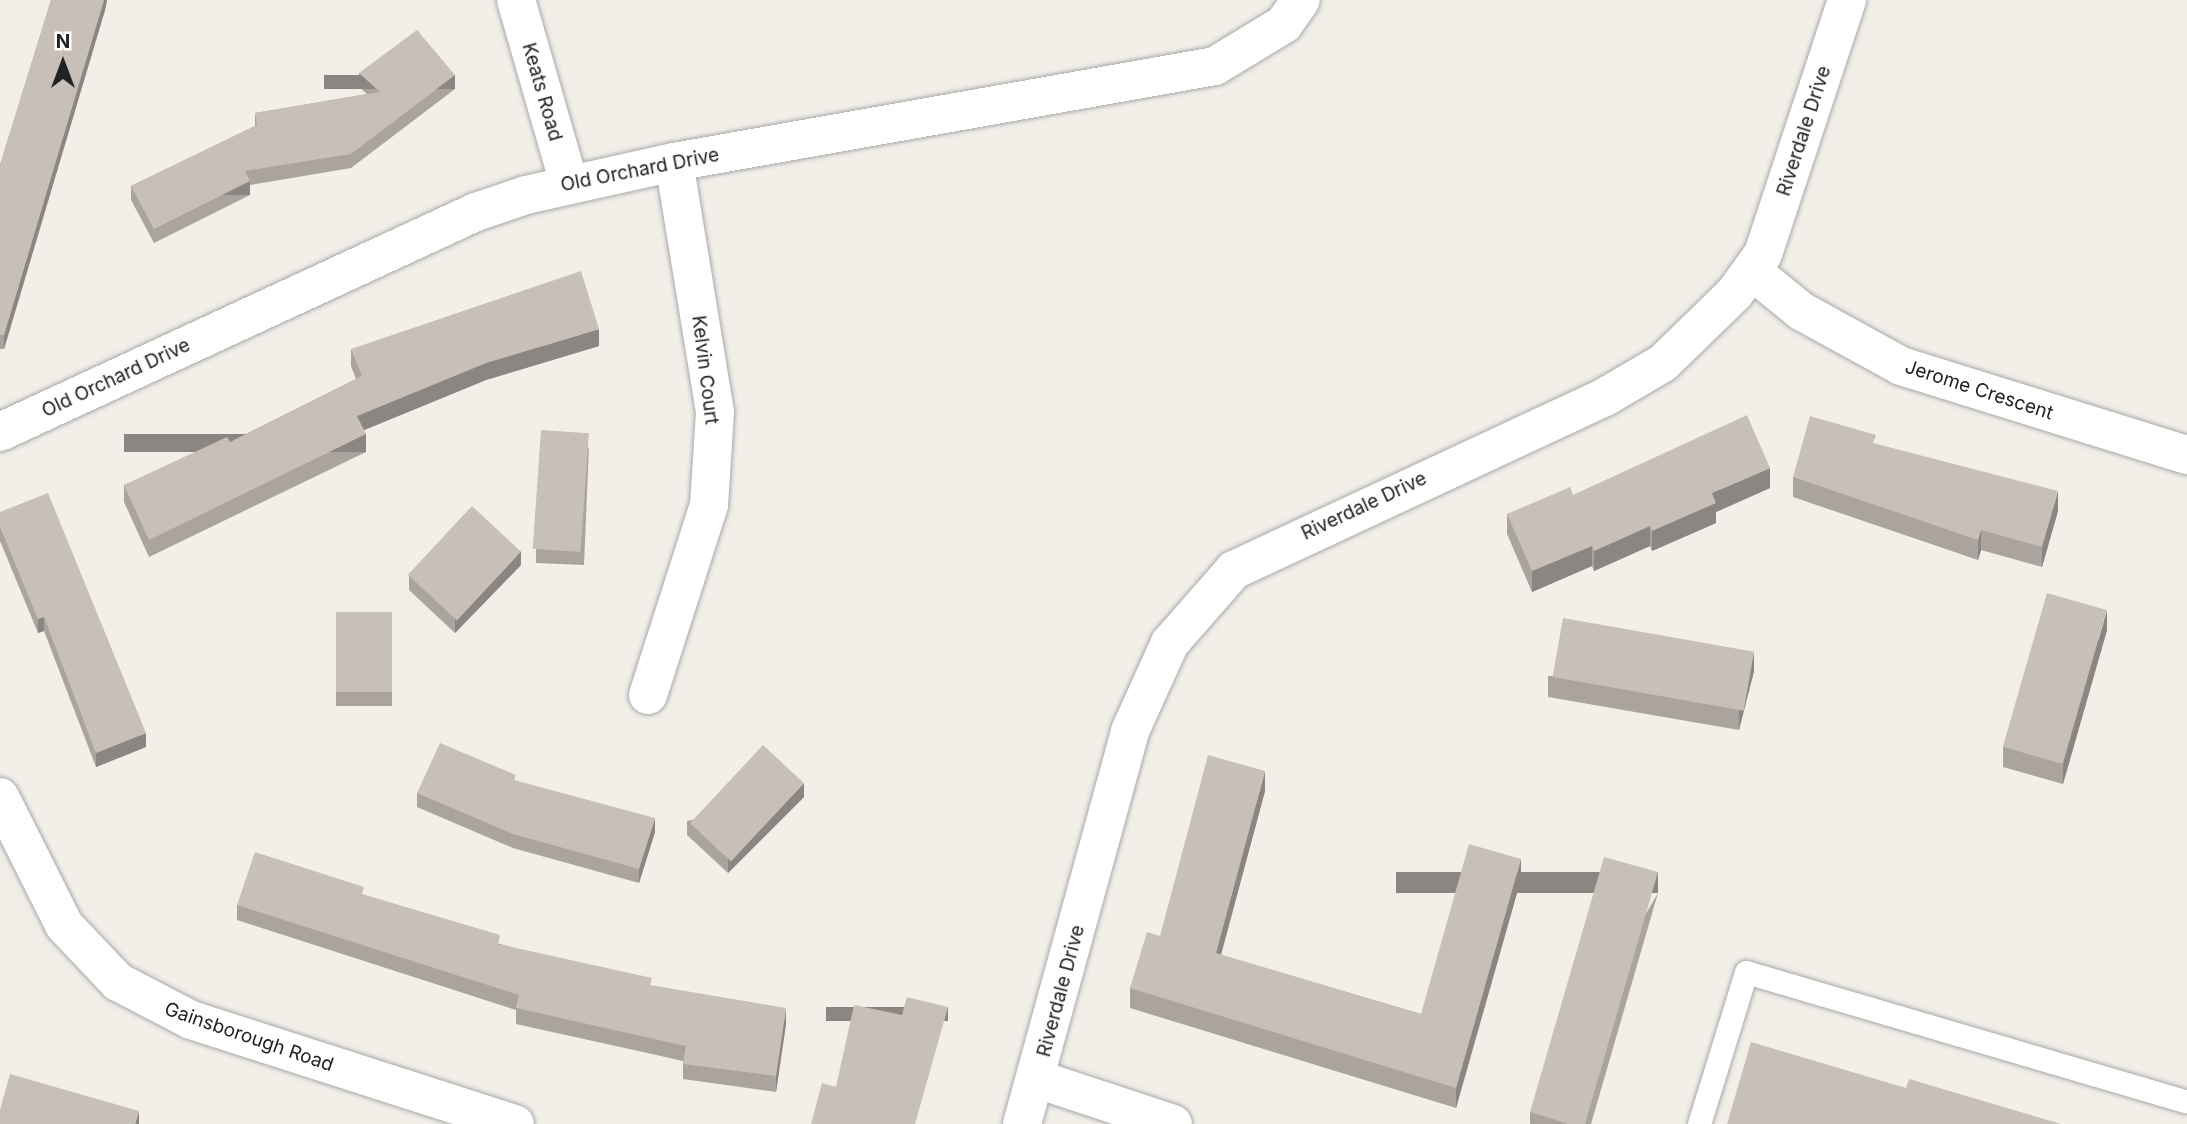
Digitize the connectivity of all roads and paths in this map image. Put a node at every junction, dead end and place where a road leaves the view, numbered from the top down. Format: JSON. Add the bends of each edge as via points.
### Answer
{"nodes":[{"id":1,"x":516,"y":0,"type":"edge"},
{"id":2,"x":1301,"y":0,"type":"edge"},
{"id":3,"x":1847,"y":0,"type":"edge"},
{"id":4,"x":674,"y":162,"type":"junction"},
{"id":5,"x":569,"y":184,"type":"junction"},
{"id":6,"x":1752,"y":271,"type":"junction"},
{"id":7,"x":0,"y":432,"type":"edge"},
{"id":8,"x":2187,"y":455,"type":"edge"},
{"id":9,"x":648,"y":695,"type":"dead end"},
{"id":10,"x":0,"y":797,"type":"edge"},
{"id":11,"x":1037,"y":1079,"type":"junction"},
{"id":12,"x":2185,"y":1101,"type":"dead end"},
{"id":13,"x":430,"y":1111,"type":"edge"},
{"id":14,"x":515,"y":1124,"type":"edge"},
{"id":15,"x":1022,"y":1124,"type":"edge"},
{"id":16,"x":1173,"y":1124,"type":"edge"},
{"id":17,"x":1699,"y":1124,"type":"edge"}],
"edges":[{"from":1,"to":5,"type":"street","name":"Keats Road"},
{"from":2,"to":4,"type":"street","name":"Old Orchard Drive","via":[[1284,24],[1215,66]]},
{"from":3,"to":6,"type":"street","name":"Riverdale Drive","via":[[1763,254]]},
{"from":4,"to":5,"type":"street","name":"Old Orchard Drive"},
{"from":4,"to":9,"type":"street","name":"Kelvin Court","via":[[715,412],[709,505]]},
{"from":5,"to":7,"type":"street","name":"Old Orchard Drive","via":[[476,212]]},
{"from":6,"to":8,"type":"street","name":"Jerome Crescent","via":[[1801,311],[1901,366]]},
{"from":6,"to":11,"type":"street","name":"Riverdale Drive","via":[[1663,363],[1605,397],[1295,537],[1234,570],[1210,592],[1144,691]]},
{"from":10,"to":13,"type":"street","name":"Gainsborough Road","via":[[59,916],[118,982],[191,1020]]},
{"from":11,"to":15,"type":"street","name":"Riverdale Drive"},
{"from":11,"to":16,"type":"street"},
{"from":12,"to":17,"type":"lane","via":[[1746,972]]},
{"from":13,"to":14,"type":"street","name":"Gainsborough Road"}]}
